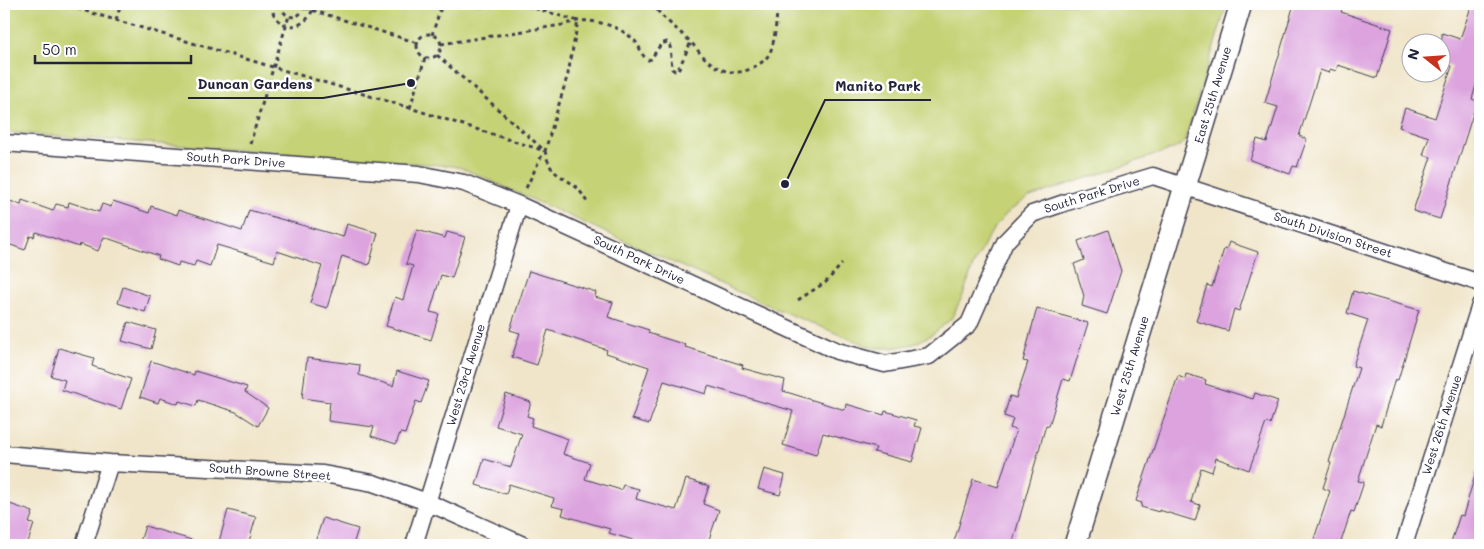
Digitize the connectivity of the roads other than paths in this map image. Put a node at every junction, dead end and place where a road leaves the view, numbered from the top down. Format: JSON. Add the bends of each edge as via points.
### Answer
{"nodes":[{"id":1,"x":1241,"y":4,"type":"edge"},
{"id":2,"x":4,"y":143,"type":"edge"},
{"id":3,"x":1186,"y":187,"type":"junction"},
{"id":4,"x":519,"y":205,"type":"junction"},
{"id":5,"x":1480,"y":283,"type":"edge"},
{"id":6,"x":1480,"y":305,"type":"edge"},
{"id":7,"x":4,"y":454,"type":"edge"},
{"id":8,"x":110,"y":463,"type":"junction"},
{"id":9,"x":427,"y":502,"type":"junction"},
{"id":10,"x":84,"y":545,"type":"edge"},
{"id":11,"x":414,"y":545,"type":"edge"},
{"id":12,"x":523,"y":545,"type":"edge"},
{"id":13,"x":1075,"y":545,"type":"edge"},
{"id":14,"x":1404,"y":545,"type":"edge"}],
"edges":[{"from":1,"to":3,"type":"street","name":"East 25th Avenue"},
{"from":2,"to":4,"type":"street","name":"South Park Drive","via":[[419,174],[464,183]]},
{"from":3,"to":4,"type":"street","name":"South Park Drive","via":[[1153,176],[1032,214],[1005,242],[969,324],[929,356],[884,364],[829,347]]},
{"from":3,"to":5,"type":"street","name":"South Division Street"},
{"from":3,"to":13,"type":"street","name":"West 25th Avenue"},
{"from":4,"to":9,"type":"street","name":"West 23rd Avenue"},
{"from":6,"to":14,"type":"street","name":"West 26th Avenue"},
{"from":7,"to":8,"type":"street","name":"South Browne Street"},
{"from":8,"to":9,"type":"street","name":"South Browne Street","via":[[323,474],[373,483]]},
{"from":8,"to":10,"type":"street"},
{"from":9,"to":11,"type":"street","name":"West 23rd Avenue"},
{"from":9,"to":12,"type":"street","name":"South Browne Street"}]}
